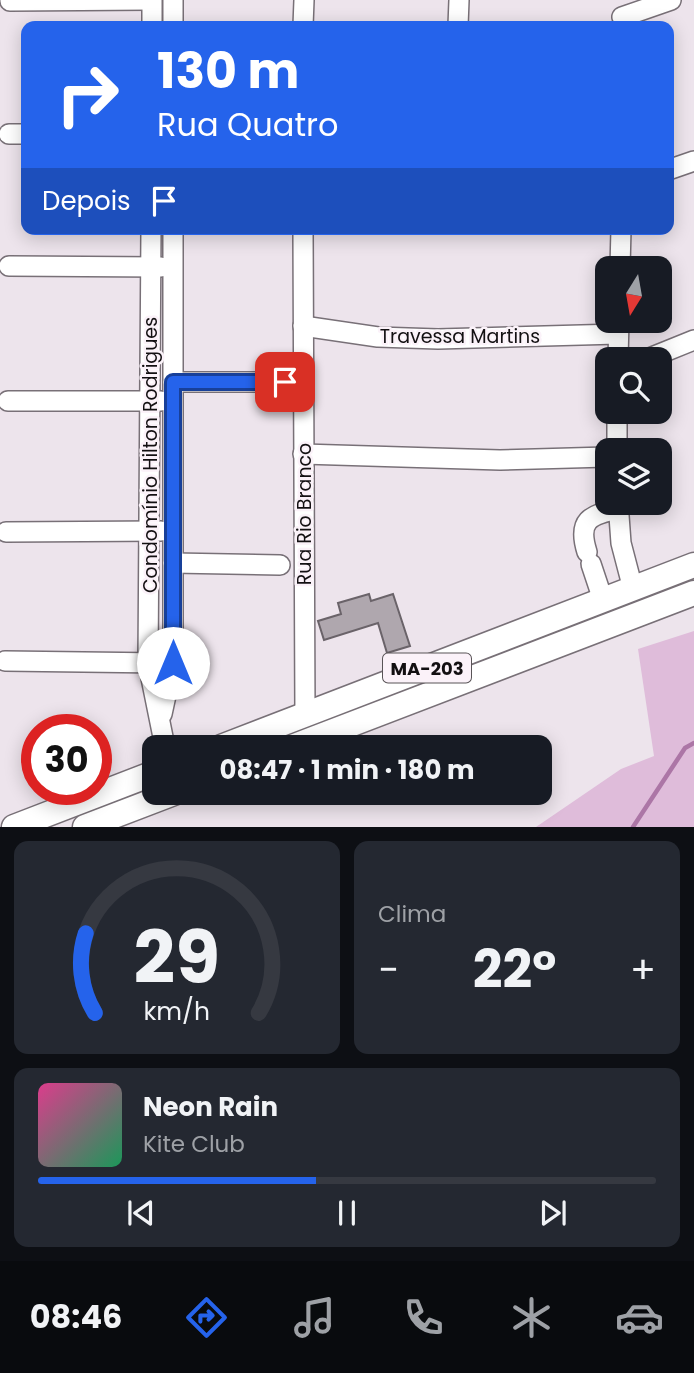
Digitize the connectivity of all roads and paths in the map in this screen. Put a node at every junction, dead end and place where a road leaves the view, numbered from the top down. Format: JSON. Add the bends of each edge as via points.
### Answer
{"nodes":[{"id":1,"x":152,"y":0,"type":"edge"},
{"id":2,"x":173,"y":0,"type":"edge"},
{"id":3,"x":304,"y":0,"type":"edge"},
{"id":4,"x":459,"y":0,"type":"edge"},
{"id":5,"x":671,"y":0,"type":"edge"},
{"id":6,"x":10,"y":1,"type":"edge"},
{"id":7,"x":622,"y":14,"type":"edge"},
{"id":8,"x":152,"y":21,"type":"edge"},
{"id":9,"x":173,"y":21,"type":"edge"},
{"id":10,"x":303,"y":21,"type":"edge"},
{"id":11,"x":458,"y":21,"type":"edge"},
{"id":12,"x":694,"y":161,"type":"edge"},
{"id":13,"x":674,"y":168,"type":"edge"},
{"id":14,"x":151,"y":235,"type":"edge"},
{"id":15,"x":173,"y":235,"type":"edge"},
{"id":16,"x":303,"y":235,"type":"edge"},
{"id":17,"x":621,"y":235,"type":"edge"},
{"id":18,"x":620,"y":256,"type":"edge"},
{"id":19,"x":9,"y":265,"type":"dead end"},
{"id":20,"x":151,"y":267,"type":"junction"},
{"id":21,"x":173,"y":267,"type":"junction"},
{"id":22,"x":303,"y":326,"type":"junction"},
{"id":23,"x":595,"y":328,"type":"edge"},
{"id":24,"x":694,"y":340,"type":"edge"},
{"id":25,"x":672,"y":349,"type":"edge"},
{"id":26,"x":285,"y":382,"type":"dead end"},
{"id":27,"x":173,"y":392,"type":"junction"},
{"id":28,"x":150,"y":400,"type":"junction"},
{"id":29,"x":8,"y":401,"type":"dead end"},
{"id":30,"x":303,"y":454,"type":"junction"},
{"id":31,"x":595,"y":457,"type":"edge"},
{"id":32,"x":597,"y":515,"type":"edge"},
{"id":33,"x":619,"y":515,"type":"edge"},
{"id":34,"x":173,"y":530,"type":"junction"},
{"id":35,"x":149,"y":531,"type":"junction"},
{"id":36,"x":6,"y":532,"type":"dead end"},
{"id":37,"x":173,"y":563,"type":"junction"},
{"id":38,"x":281,"y":565,"type":"dead end"},
{"id":39,"x":694,"y":565,"type":"edge"},
{"id":40,"x":633,"y":589,"type":"junction"},
{"id":41,"x":694,"y":593,"type":"edge"},
{"id":42,"x":603,"y":600,"type":"junction"},
{"id":43,"x":5,"y":661,"type":"dead end"},
{"id":44,"x":148,"y":663,"type":"junction"},
{"id":45,"x":173,"y":663,"type":"junction"},
{"id":46,"x":304,"y":715,"type":"junction"},
{"id":47,"x":160,"y":722,"type":"junction"},
{"id":48,"x":162,"y":735,"type":"edge"},
{"id":49,"x":252,"y":735,"type":"edge"},
{"id":50,"x":323,"y":735,"type":"edge"},
{"id":51,"x":142,"y":778,"type":"edge"},
{"id":52,"x":143,"y":805,"type":"edge"},
{"id":53,"x":14,"y":827,"type":"edge"},
{"id":54,"x":85,"y":827,"type":"edge"}],
"edges":[{"from":1,"to":2,"type":"street"},
{"from":1,"to":6,"type":"street"},
{"from":1,"to":8,"type":"street"},
{"from":2,"to":9,"type":"street"},
{"from":3,"to":10,"type":"street"},
{"from":4,"to":11,"type":"street"},
{"from":5,"to":7,"type":"street"},
{"from":12,"to":13,"type":"street"},
{"from":14,"to":20,"type":"street","name":"Condomínio Hilton Rodrigues"},
{"from":15,"to":21,"type":"street","name":"Condomínio Hilton Rodrigues"},
{"from":16,"to":22,"type":"street","name":"Rua Rio Branco"},
{"from":17,"to":18,"type":"street"},
{"from":19,"to":20,"type":"street"},
{"from":20,"to":21,"type":"street"},
{"from":20,"to":28,"type":"street","name":"Condomínio Hilton Rodrigues"},
{"from":21,"to":27,"type":"street","name":"Condomínio Hilton Rodrigues"},
{"from":22,"to":23,"type":"street","name":"Travessa Martins","via":[[378,337],[438,338]]},
{"from":22,"to":30,"type":"street","name":"Rua Rio Branco"},
{"from":24,"to":25,"type":"street"},
{"from":26,"to":27,"type":"street"},
{"from":27,"to":28,"type":"street"},
{"from":27,"to":34,"type":"street","name":"Condomínio Hilton Rodrigues"},
{"from":28,"to":29,"type":"street"},
{"from":28,"to":35,"type":"street","name":"Condomínio Hilton Rodrigues"},
{"from":30,"to":31,"type":"street","via":[[500,460]]},
{"from":30,"to":46,"type":"street","name":"Rua Rio Branco"},
{"from":32,"to":42,"type":"street","via":[[588,520],[583,532]]},
{"from":33,"to":40,"type":"street"},
{"from":34,"to":35,"type":"street"},
{"from":34,"to":37,"type":"street","name":"Condomínio Hilton Rodrigues"},
{"from":35,"to":36,"type":"street"},
{"from":35,"to":44,"type":"street","name":"Condomínio Hilton Rodrigues"},
{"from":37,"to":38,"type":"street"},
{"from":37,"to":45,"type":"street","name":"Condomínio Hilton Rodrigues"},
{"from":39,"to":40,"type":"main road","number":"MA-203"},
{"from":40,"to":42,"type":"main road","number":"MA-203"},
{"from":41,"to":50,"type":"main road","number":"MA-203"},
{"from":42,"to":46,"type":"main road","number":"MA-203"},
{"from":43,"to":44,"type":"street"},
{"from":44,"to":45,"type":"street"},
{"from":44,"to":47,"type":"street","name":"Condomínio Hilton Rodrigues"},
{"from":45,"to":47,"type":"street","name":"Condomínio Hilton Rodrigues"},
{"from":46,"to":49,"type":"main road","number":"MA-203"},
{"from":47,"to":48,"type":"street","name":"Condomínio Hilton Rodrigues"},
{"from":51,"to":53,"type":"main road"},
{"from":52,"to":54,"type":"main road"}]}
